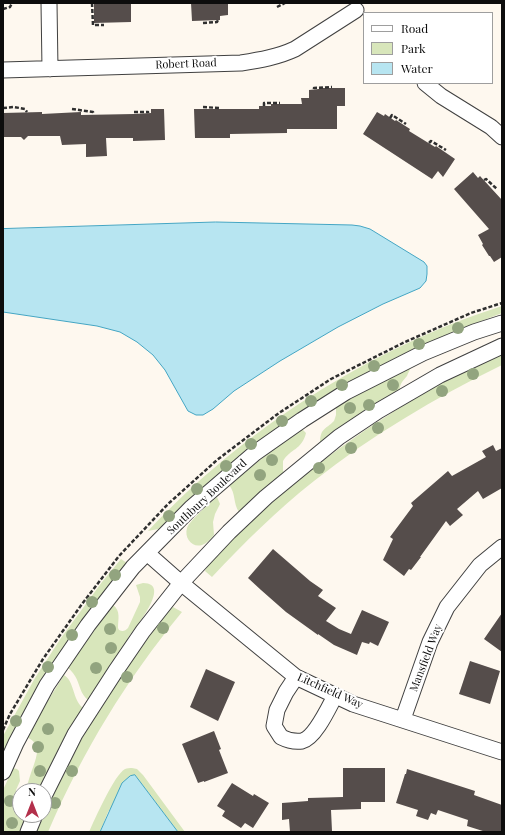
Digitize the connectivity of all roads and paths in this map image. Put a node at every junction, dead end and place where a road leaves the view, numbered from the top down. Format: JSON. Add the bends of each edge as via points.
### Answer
{"nodes":[{"id":1,"x":12,"y":3,"type":"edge"},
{"id":2,"x":49,"y":3,"type":"edge"},
{"id":3,"x":92,"y":3,"type":"edge"},
{"id":4,"x":285,"y":3,"type":"edge"},
{"id":5,"x":277,"y":7,"type":"dead end"},
{"id":6,"x":3,"y":9,"type":"edge"},
{"id":7,"x":357,"y":11,"type":"edge"},
{"id":8,"x":218,"y":20,"type":"dead end"},
{"id":9,"x":203,"y":23,"type":"dead end"},
{"id":10,"x":104,"y":25,"type":"dead end"},
{"id":11,"x":50,"y":69,"type":"junction"},
{"id":12,"x":3,"y":70,"type":"edge"},
{"id":13,"x":426,"y":84,"type":"edge"},
{"id":14,"x":332,"y":87,"type":"dead end"},
{"id":15,"x":314,"y":89,"type":"dead end"},
{"id":16,"x":280,"y":103,"type":"dead end"},
{"id":17,"x":264,"y":106,"type":"dead end"},
{"id":18,"x":203,"y":107,"type":"dead end"},
{"id":19,"x":3,"y":108,"type":"edge"},
{"id":20,"x":72,"y":109,"type":"dead end"},
{"id":21,"x":219,"y":110,"type":"dead end"},
{"id":22,"x":27,"y":112,"type":"dead end"},
{"id":23,"x":134,"y":112,"type":"dead end"},
{"id":24,"x":148,"y":113,"type":"dead end"},
{"id":25,"x":94,"y":114,"type":"dead end"},
{"id":26,"x":390,"y":118,"type":"dead end"},
{"id":27,"x":406,"y":124,"type":"dead end"},
{"id":28,"x":502,"y":137,"type":"edge"},
{"id":29,"x":429,"y":143,"type":"dead end"},
{"id":30,"x":446,"y":150,"type":"dead end"},
{"id":31,"x":484,"y":180,"type":"dead end"},
{"id":32,"x":497,"y":189,"type":"dead end"},
{"id":33,"x":502,"y":323,"type":"edge"},
{"id":34,"x":502,"y":346,"type":"edge"},
{"id":35,"x":144,"y":529,"type":"dead end"},
{"id":36,"x":502,"y":547,"type":"edge"},
{"id":37,"x":126,"y":548,"type":"dead end"},
{"id":38,"x":147,"y":553,"type":"junction"},
{"id":39,"x":181,"y":583,"type":"junction"},
{"id":40,"x":296,"y":677,"type":"junction"},
{"id":41,"x":335,"y":696,"type":"junction"},
{"id":42,"x":403,"y":719,"type":"junction"},
{"id":43,"x":502,"y":752,"type":"edge"},
{"id":44,"x":3,"y":772,"type":"edge"},
{"id":45,"x":50,"y":783,"type":"edge"}],
"edges":[{"from":1,"to":6,"type":"path","via":[[10,7]]},
{"from":2,"to":11,"type":"street"},
{"from":3,"to":10,"type":"path","via":[[93,25]]},
{"from":4,"to":5,"type":"path"},
{"from":7,"to":11,"type":"street","name":"Robert Road","via":[[295,49],[264,59],[241,63]]},
{"from":8,"to":9,"type":"path"},
{"from":11,"to":12,"type":"street","name":"Robert Road"},
{"from":13,"to":28,"type":"street"},
{"from":14,"to":15,"type":"path"},
{"from":16,"to":17,"type":"path","via":[[264,103]]},
{"from":18,"to":21,"type":"path"},
{"from":19,"to":22,"type":"path","via":[[14,107]]},
{"from":20,"to":25,"type":"path"},
{"from":23,"to":24,"type":"path"},
{"from":26,"to":27,"type":"path","via":[[392,115]]},
{"from":29,"to":30,"type":"path","via":[[431,141]]},
{"from":31,"to":32,"type":"path"},
{"from":33,"to":38,"type":"street","name":"Southbury Boulevard","via":[[423,353],[346,392],[302,420],[228,475]]},
{"from":34,"to":39,"type":"street","via":[[440,375],[339,437],[266,497]]},
{"from":35,"to":37,"type":"path"},
{"from":36,"to":42,"type":"street","name":"Mansfield Way","via":[[480,565],[447,607],[430,642]]},
{"from":38,"to":39,"type":"street","name":"Litchfield Way"},
{"from":38,"to":44,"type":"street","name":"Southbury Boulevard","via":[[88,625],[47,685]]},
{"from":39,"to":40,"type":"street","name":"Litchfield Way"},
{"from":39,"to":45,"type":"street","via":[[115,672],[75,734]]},
{"from":40,"to":41,"type":"street","name":"Litchfield Way"},
{"from":40,"to":41,"type":"street","via":[[277,710],[274,726],[281,737],[291,741],[303,741],[312,735]]},
{"from":41,"to":42,"type":"street","name":"Litchfield Way"},
{"from":42,"to":43,"type":"street","name":"Litchfield Way"}]}
